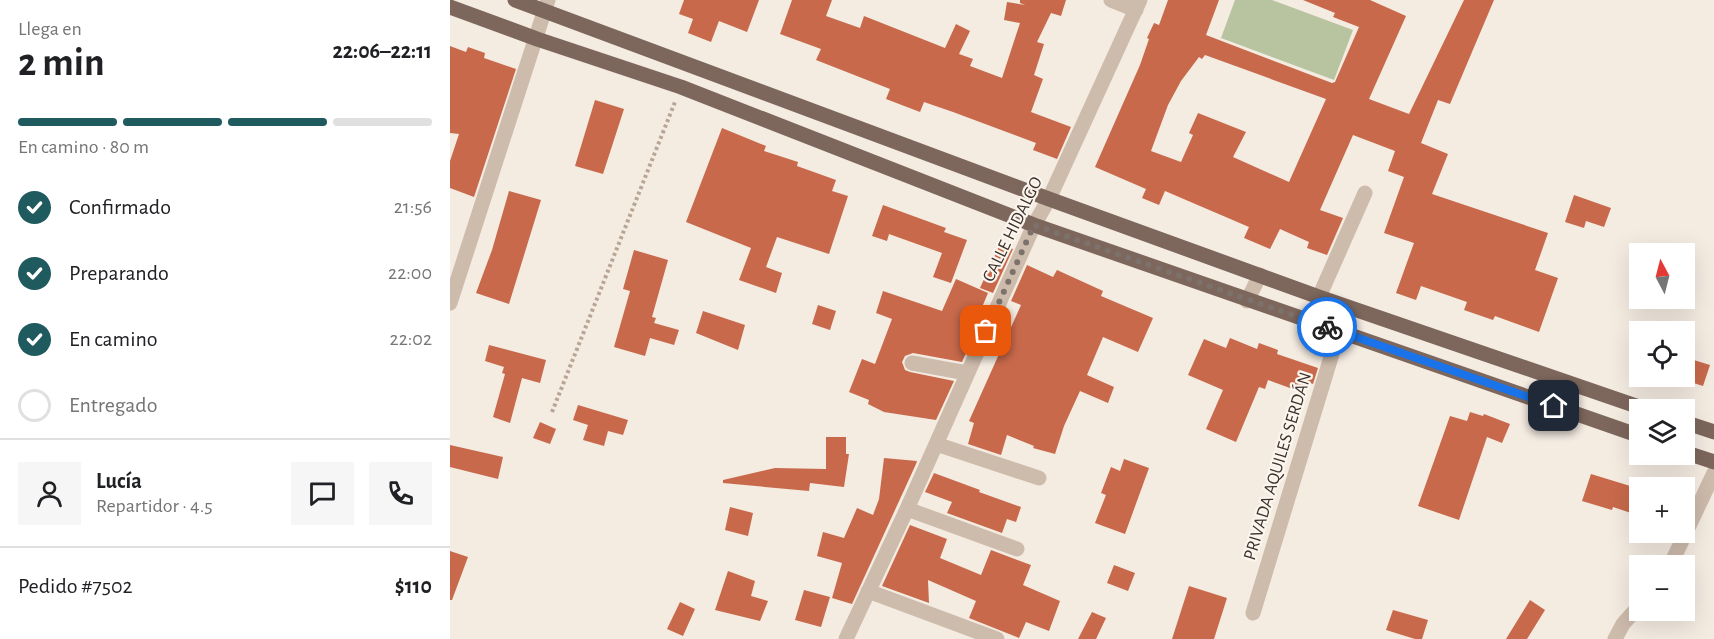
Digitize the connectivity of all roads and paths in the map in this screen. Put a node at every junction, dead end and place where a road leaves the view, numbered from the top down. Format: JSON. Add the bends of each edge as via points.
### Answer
{"nodes":[{"id":1,"x":515,"y":0,"type":"edge"},
{"id":2,"x":1111,"y":0,"type":"edge"},
{"id":3,"x":546,"y":5,"type":"edge"},
{"id":4,"x":1138,"y":5,"type":"edge"},
{"id":5,"x":450,"y":7,"type":"edge"},
{"id":6,"x":537,"y":39,"type":"junction"},
{"id":7,"x":681,"y":87,"type":"junction"},
{"id":8,"x":1365,"y":193,"type":"dead end"},
{"id":9,"x":1048,"y":199,"type":"junction"},
{"id":10,"x":1034,"y":225,"type":"junction"},
{"id":11,"x":1260,"y":275,"type":"junction"},
{"id":12,"x":1319,"y":297,"type":"junction"},
{"id":13,"x":1247,"y":300,"type":"junction"},
{"id":14,"x":450,"y":303,"type":"edge"},
{"id":15,"x":1339,"y":331,"type":"junction"},
{"id":16,"x":912,"y":363,"type":"dead end"},
{"id":17,"x":967,"y":373,"type":"junction"},
{"id":18,"x":1629,"y":403,"type":"edge"},
{"id":19,"x":552,"y":412,"type":"dead end"},
{"id":20,"x":1695,"y":426,"type":"edge"},
{"id":21,"x":1629,"y":432,"type":"edge"},
{"id":22,"x":1714,"y":432,"type":"edge"},
{"id":23,"x":936,"y":444,"type":"junction"},
{"id":24,"x":1695,"y":456,"type":"edge"},
{"id":25,"x":1714,"y":462,"type":"edge"},
{"id":26,"x":1714,"y":473,"type":"edge"},
{"id":27,"x":1039,"y":478,"type":"dead end"},
{"id":28,"x":907,"y":508,"type":"junction"},
{"id":29,"x":1017,"y":549,"type":"dead end"},
{"id":30,"x":1675,"y":555,"type":"edge"},
{"id":31,"x":868,"y":591,"type":"junction"},
{"id":32,"x":1253,"y":613,"type":"dead end"},
{"id":33,"x":1629,"y":617,"type":"edge"},
{"id":34,"x":846,"y":639,"type":"edge"},
{"id":35,"x":997,"y":639,"type":"edge"},
{"id":36,"x":1615,"y":639,"type":"edge"}],
"edges":[{"from":1,"to":3,"type":"main road"},
{"from":2,"to":4,"type":"street"},
{"from":3,"to":6,"type":"street"},
{"from":3,"to":9,"type":"main road"},
{"from":4,"to":9,"type":"street","name":"CALLE HIDALGO"},
{"from":5,"to":6,"type":"main road"},
{"from":6,"to":7,"type":"main road"},
{"from":6,"to":14,"type":"street"},
{"from":7,"to":10,"type":"main road"},
{"from":7,"to":19,"type":"path"},
{"from":8,"to":12,"type":"street"},
{"from":9,"to":10,"type":"street","name":"CALLE HIDALGO"},
{"from":9,"to":11,"type":"main road"},
{"from":10,"to":13,"type":"main road"},
{"from":10,"to":17,"type":"street","name":"CALLE HIDALGO"},
{"from":11,"to":12,"type":"main road"},
{"from":11,"to":13,"type":"street"},
{"from":12,"to":18,"type":"main road"},
{"from":13,"to":15,"type":"main road"},
{"from":15,"to":21,"type":"main road"},
{"from":15,"to":32,"type":"street","name":"PRIVADA AQUILES SERDÁN"},
{"from":16,"to":17,"type":"street"},
{"from":17,"to":23,"type":"street","name":"CALLE HIDALGO"},
{"from":20,"to":22,"type":"main road"},
{"from":23,"to":27,"type":"street"},
{"from":23,"to":28,"type":"street","name":"CALLE HIDALGO"},
{"from":24,"to":25,"type":"main road"},
{"from":26,"to":30,"type":"street"},
{"from":28,"to":29,"type":"street"},
{"from":28,"to":31,"type":"street","name":"CALLE HIDALGO"},
{"from":31,"to":34,"type":"street","name":"CALLE HIDALGO"},
{"from":31,"to":35,"type":"street"},
{"from":33,"to":36,"type":"street"}]}
